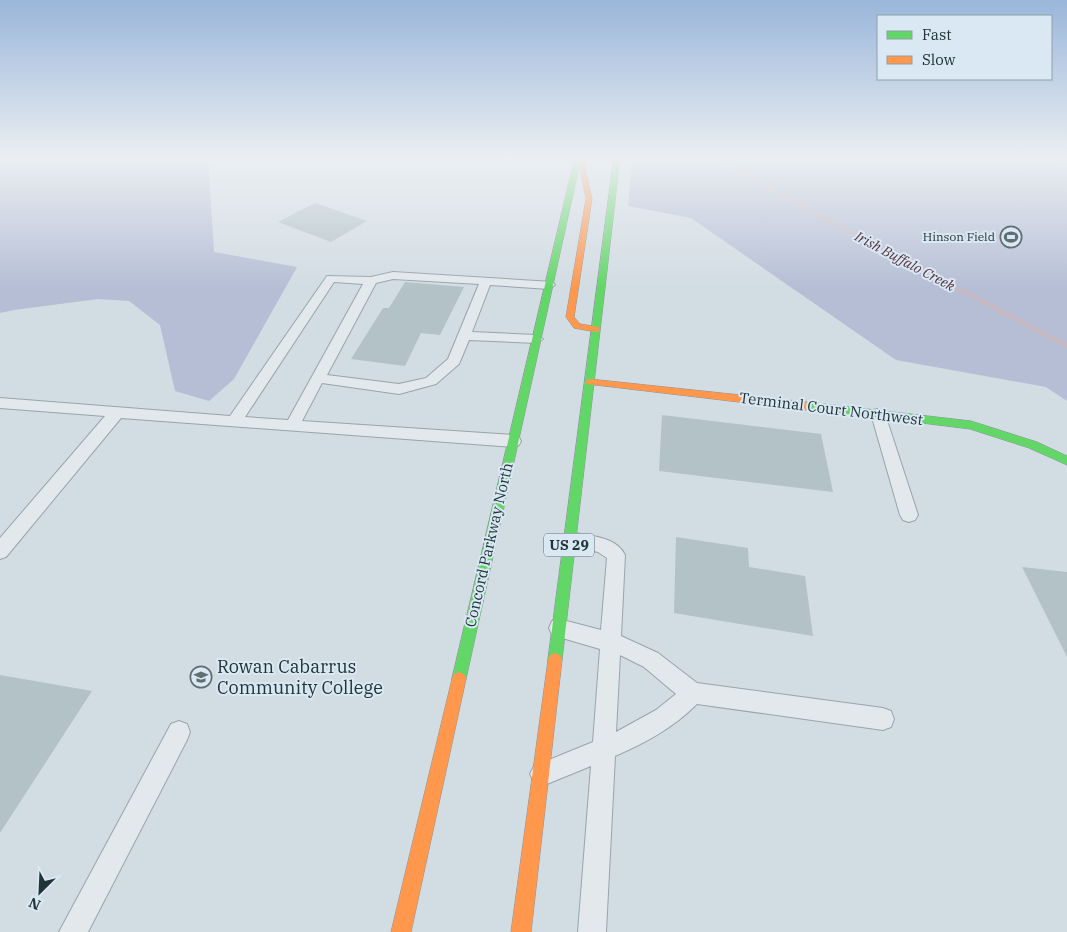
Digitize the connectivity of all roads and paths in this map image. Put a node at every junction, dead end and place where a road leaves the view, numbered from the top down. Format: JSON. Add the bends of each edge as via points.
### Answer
{"nodes":[{"id":1,"x":569,"y":201,"type":"edge"},
{"id":2,"x":589,"y":201,"type":"edge"},
{"id":3,"x":612,"y":201,"type":"edge"},
{"id":4,"x":371,"y":281,"type":"junction"},
{"id":5,"x":486,"y":281,"type":"junction"},
{"id":6,"x":549,"y":285,"type":"junction"},
{"id":7,"x":596,"y":329,"type":"junction"},
{"id":8,"x":464,"y":336,"type":"junction"},
{"id":9,"x":536,"y":339,"type":"junction"},
{"id":10,"x":318,"y":378,"type":"junction"},
{"id":11,"x":590,"y":382,"type":"junction"},
{"id":12,"x":0,"y":403,"type":"edge"},
{"id":13,"x":117,"y":412,"type":"junction"},
{"id":14,"x":878,"y":414,"type":"junction"},
{"id":15,"x":234,"y":422,"type":"junction"},
{"id":16,"x":292,"y":426,"type":"junction"},
{"id":17,"x":513,"y":441,"type":"junction"},
{"id":18,"x":1067,"y":461,"type":"edge"},
{"id":19,"x":909,"y":515,"type":"dead end"},
{"id":20,"x":570,"y":540,"type":"junction"},
{"id":21,"x":0,"y":551,"type":"edge"},
{"id":22,"x":558,"y":628,"type":"junction"},
{"id":23,"x":610,"y":642,"type":"junction"},
{"id":24,"x":693,"y":693,"type":"junction"},
{"id":25,"x":883,"y":719,"type":"dead end"},
{"id":26,"x":178,"y":732,"type":"dead end"},
{"id":27,"x":603,"y":749,"type":"junction"},
{"id":28,"x":540,"y":775,"type":"junction"},
{"id":29,"x":73,"y":932,"type":"edge"},
{"id":30,"x":401,"y":932,"type":"edge"},
{"id":31,"x":521,"y":932,"type":"edge"},
{"id":32,"x":592,"y":932,"type":"edge"}],
"edges":[{"from":1,"to":6,"type":"main road","name":"Concord Parkway North"},
{"from":2,"to":7,"type":"main road","via":[[570,317],[577,326]]},
{"from":3,"to":7,"type":"main road","number":"US 29"},
{"from":4,"to":5,"type":"lane","via":[[393,275]]},
{"from":4,"to":10,"type":"lane"},
{"from":4,"to":15,"type":"lane","via":[[331,278]]},
{"from":5,"to":6,"type":"lane"},
{"from":5,"to":8,"type":"lane"},
{"from":6,"to":9,"type":"main road","name":"Concord Parkway North"},
{"from":7,"to":11,"type":"main road","number":"US 29"},
{"from":8,"to":9,"type":"lane"},
{"from":8,"to":10,"type":"lane","via":[[454,361],[431,382],[398,389]]},
{"from":9,"to":17,"type":"main road","name":"Concord Parkway North"},
{"from":10,"to":16,"type":"lane"},
{"from":11,"to":14,"type":"main road","name":"Terminal Court Northwest"},
{"from":11,"to":20,"type":"main road","number":"US 29"},
{"from":12,"to":13,"type":"lane"},
{"from":13,"to":15,"type":"lane"},
{"from":13,"to":21,"type":"lane"},
{"from":14,"to":18,"type":"main road","name":"Terminal Court Northwest","via":[[971,425],[1033,445]]},
{"from":14,"to":19,"type":"lane"},
{"from":15,"to":16,"type":"lane"},
{"from":16,"to":17,"type":"lane"},
{"from":17,"to":30,"type":"main road","name":"Concord Parkway North"},
{"from":20,"to":22,"type":"main road","number":"US 29"},
{"from":20,"to":23,"type":"lane","via":[[601,545],[616,555]]},
{"from":22,"to":23,"type":"lane"},
{"from":22,"to":28,"type":"main road","number":"US 29"},
{"from":23,"to":24,"type":"lane","via":[[650,660]]},
{"from":23,"to":27,"type":"lane"},
{"from":24,"to":25,"type":"lane"},
{"from":24,"to":27,"type":"lane","via":[[665,718]]},
{"from":26,"to":29,"type":"lane"},
{"from":27,"to":28,"type":"lane"},
{"from":27,"to":32,"type":"lane"},
{"from":28,"to":31,"type":"main road","number":"US 29"}]}
